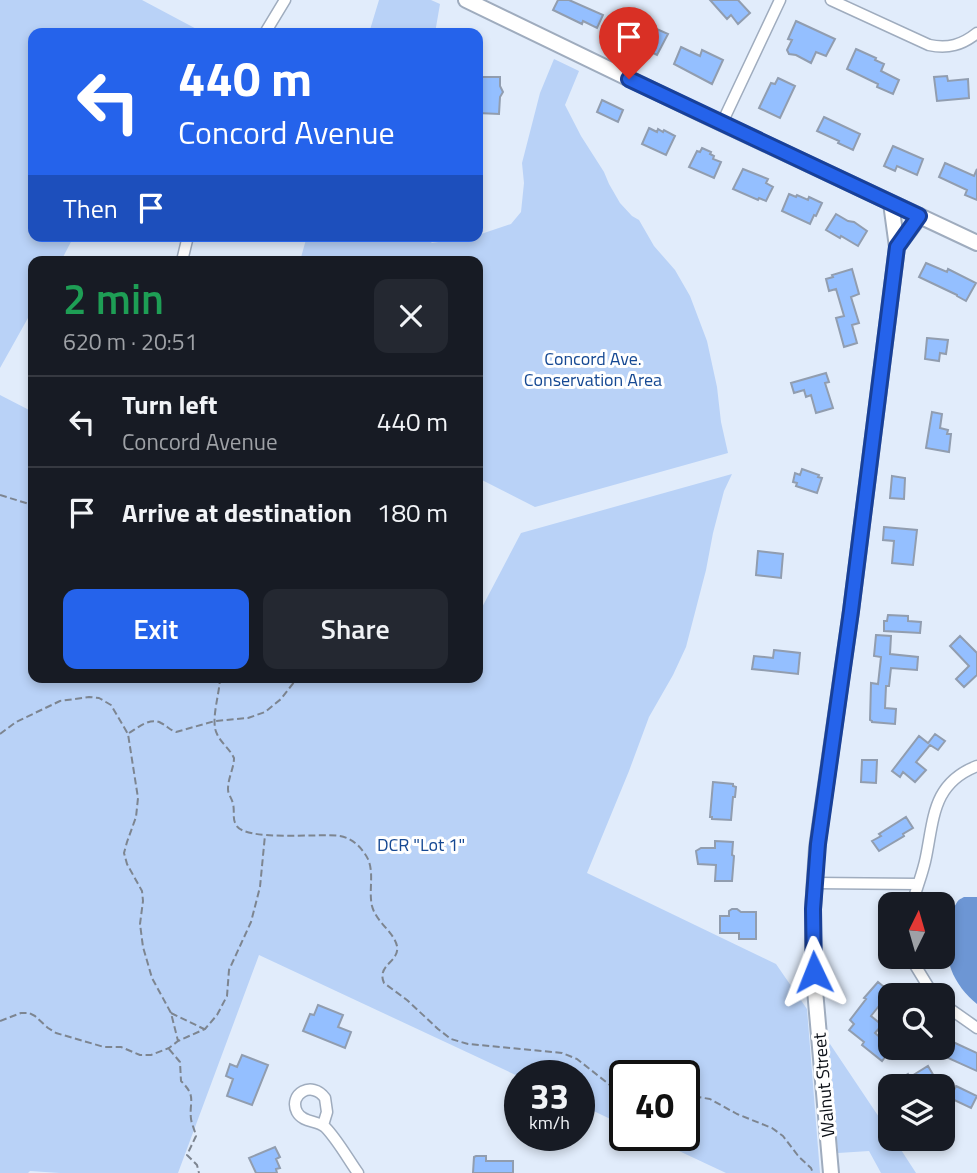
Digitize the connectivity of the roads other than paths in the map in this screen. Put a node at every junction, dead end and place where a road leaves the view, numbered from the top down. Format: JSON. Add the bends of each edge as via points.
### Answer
{"nodes":[{"id":1,"x":285,"y":0,"type":"edge"},
{"id":2,"x":466,"y":0,"type":"edge"},
{"id":3,"x":780,"y":0,"type":"edge"},
{"id":4,"x":831,"y":0,"type":"edge"},
{"id":5,"x":268,"y":28,"type":"edge"},
{"id":6,"x":977,"y":33,"type":"edge"},
{"id":7,"x":722,"y":123,"type":"junction"},
{"id":8,"x":891,"y":203,"type":"junction"},
{"id":9,"x":919,"y":216,"type":"junction"},
{"id":10,"x":977,"y":243,"type":"edge"},
{"id":11,"x":897,"y":247,"type":"junction"},
{"id":12,"x":977,"y":766,"type":"edge"},
{"id":13,"x":815,"y":883,"type":"junction"},
{"id":14,"x":917,"y":884,"type":"junction"},
{"id":15,"x":915,"y":892,"type":"edge"},
{"id":16,"x":955,"y":1012,"type":"edge"},
{"id":17,"x":977,"y":1028,"type":"edge"},
{"id":18,"x":323,"y":1125,"type":"dead end"},
{"id":19,"x":358,"y":1173,"type":"edge"},
{"id":20,"x":831,"y":1173,"type":"edge"}],
"edges":[{"from":1,"to":5,"type":"street"},
{"from":2,"to":7,"type":"street"},
{"from":3,"to":7,"type":"street"},
{"from":4,"to":6,"type":"street","via":[[929,45],[954,46]]},
{"from":7,"to":8,"type":"street"},
{"from":8,"to":9,"type":"street"},
{"from":8,"to":11,"type":"street","name":"Walnut Street"},
{"from":9,"to":10,"type":"street"},
{"from":9,"to":11,"type":"street","name":"Walnut Street"},
{"from":11,"to":13,"type":"street","name":"Walnut Street"},
{"from":12,"to":14,"type":"street","via":[[947,786],[937,805]]},
{"from":13,"to":14,"type":"street"},
{"from":13,"to":20,"type":"street","name":"Walnut Street","via":[[813,967]]},
{"from":14,"to":15,"type":"street"},
{"from":16,"to":17,"type":"street"},
{"from":18,"to":19,"type":"street"}]}
